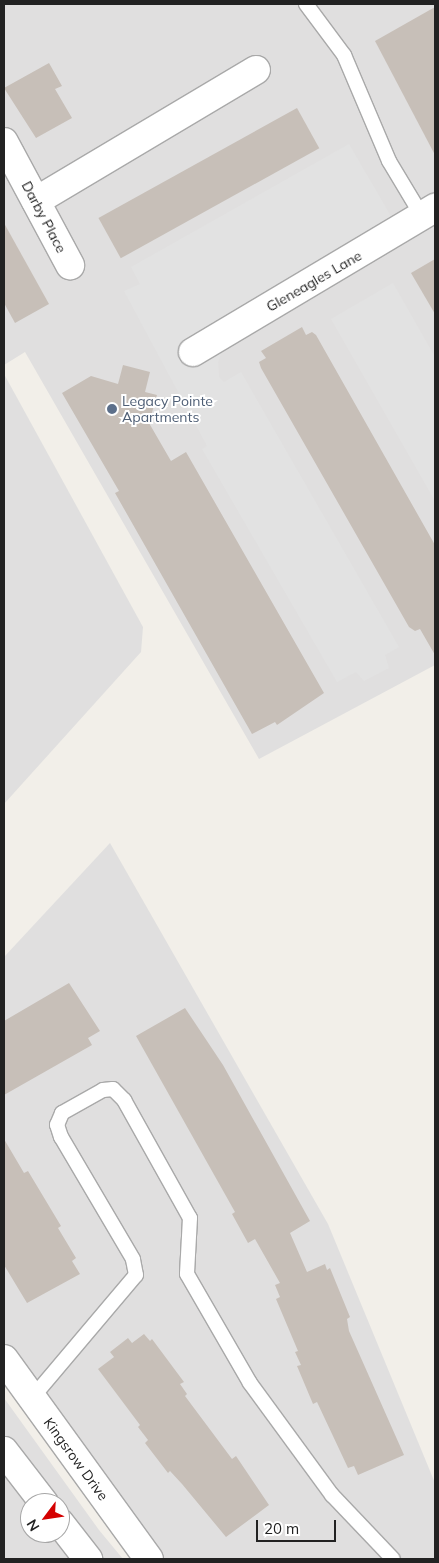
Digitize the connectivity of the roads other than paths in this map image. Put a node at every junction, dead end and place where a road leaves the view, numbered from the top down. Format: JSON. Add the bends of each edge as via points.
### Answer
{"nodes":[{"id":1,"x":306,"y":4,"type":"edge"},
{"id":2,"x":256,"y":70,"type":"dead end"},
{"id":3,"x":4,"y":142,"type":"edge"},
{"id":4,"x":36,"y":201,"type":"junction"},
{"id":5,"x":429,"y":212,"type":"edge"},
{"id":6,"x":70,"y":266,"type":"dead end"},
{"id":7,"x":193,"y":352,"type":"dead end"},
{"id":8,"x":4,"y":1359,"type":"edge"},
{"id":9,"x":32,"y":1398,"type":"junction"},
{"id":10,"x":4,"y":1451,"type":"edge"},
{"id":11,"x":36,"y":1493,"type":"edge"},
{"id":12,"x":70,"y":1536,"type":"edge"},
{"id":13,"x":88,"y":1559,"type":"edge"},
{"id":14,"x":149,"y":1559,"type":"edge"},
{"id":15,"x":393,"y":1559,"type":"edge"}],
"edges":[{"from":1,"to":5,"type":"lane","via":[[344,55],[389,161]]},
{"from":2,"to":4,"type":"street"},
{"from":3,"to":4,"type":"street","name":"Darby Place"},
{"from":4,"to":6,"type":"street","name":"Darby Place"},
{"from":5,"to":7,"type":"street","name":"Gleneagles Lane"},
{"from":8,"to":9,"type":"street","name":"Kingsrow Drive"},
{"from":9,"to":14,"type":"street","name":"Kingsrow Drive"},
{"from":9,"to":15,"type":"lane","via":[[136,1275],[133,1259],[57,1125],[62,1113],[103,1090],[113,1089],[124,1100],[190,1218],[187,1274],[250,1383],[332,1495]]},
{"from":10,"to":11,"type":"street"},
{"from":12,"to":13,"type":"street"}]}
